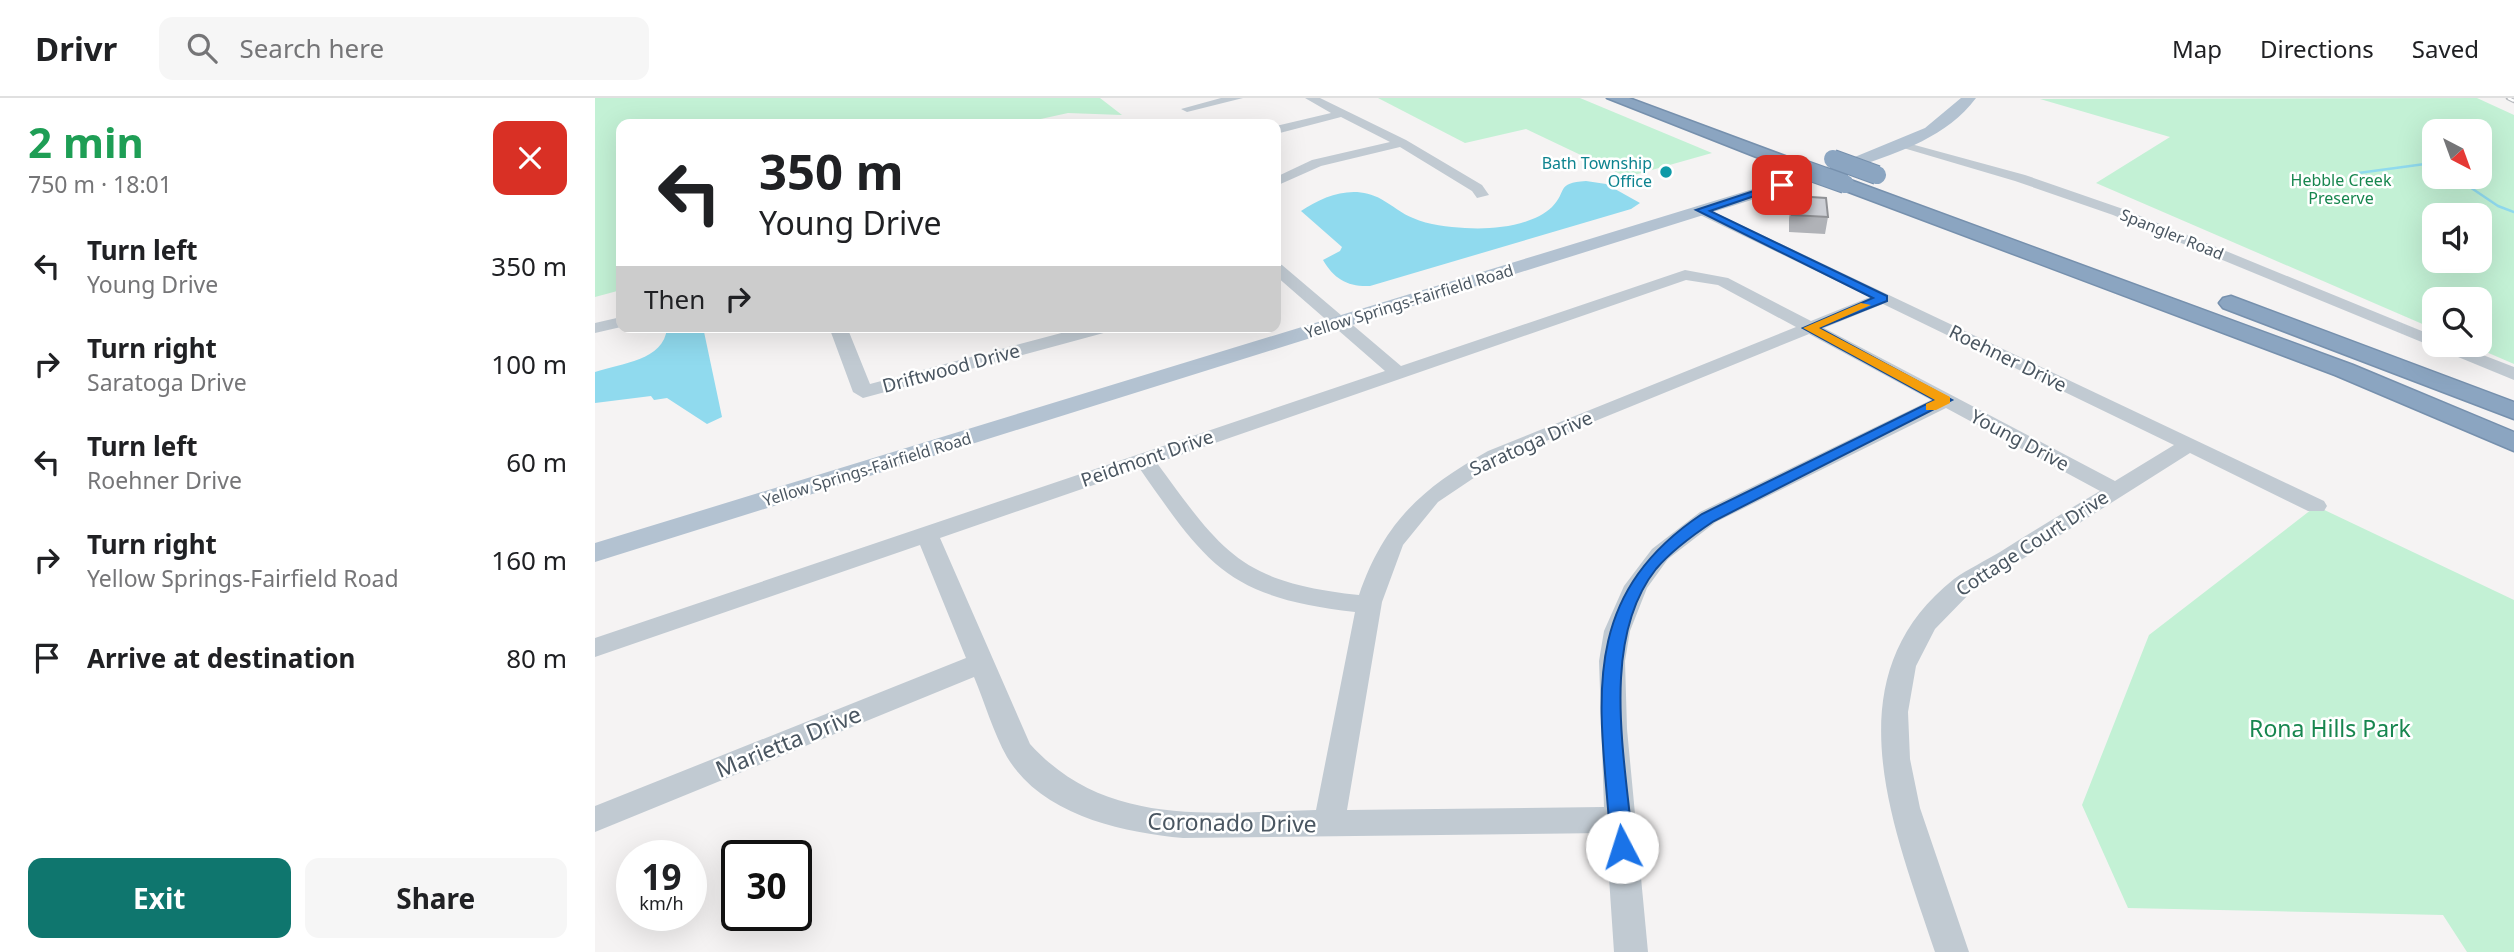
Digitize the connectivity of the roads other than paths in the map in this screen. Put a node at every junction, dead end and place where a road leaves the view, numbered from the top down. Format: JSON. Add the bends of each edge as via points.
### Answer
{"nodes":[{"id":1,"x":1237,"y":98,"type":"edge"},
{"id":2,"x":1311,"y":98,"type":"edge"},
{"id":3,"x":1615,"y":98,"type":"edge"},
{"id":4,"x":1663,"y":98,"type":"edge"},
{"id":5,"x":1969,"y":98,"type":"edge"},
{"id":6,"x":1689,"y":107,"type":"dead end"},
{"id":7,"x":1187,"y":109,"type":"dead end"},
{"id":8,"x":1344,"y":113,"type":"junction"},
{"id":9,"x":1281,"y":130,"type":"edge"},
{"id":10,"x":1402,"y":143,"type":"junction"},
{"id":11,"x":1903,"y":144,"type":"junction"},
{"id":12,"x":1827,"y":157,"type":"dead end"},
{"id":13,"x":1281,"y":180,"type":"edge"},
{"id":14,"x":1482,"y":195,"type":"dead end"},
{"id":15,"x":1701,"y":210,"type":"junction"},
{"id":16,"x":1701,"y":275,"type":"joint"},
{"id":17,"x":1281,"y":277,"type":"edge"},
{"id":18,"x":2165,"y":279,"type":"dead end"},
{"id":19,"x":2204,"y":293,"type":"dead end"},
{"id":20,"x":1883,"y":298,"type":"junction"},
{"id":21,"x":616,"y":322,"type":"edge"},
{"id":22,"x":1339,"y":323,"type":"junction"},
{"id":23,"x":595,"y":328,"type":"edge"},
{"id":24,"x":1809,"y":328,"type":"junction"},
{"id":25,"x":840,"y":333,"type":"edge"},
{"id":26,"x":1083,"y":333,"type":"edge"},
{"id":27,"x":2422,"y":337,"type":"edge"},
{"id":28,"x":2472,"y":357,"type":"edge"},
{"id":29,"x":1397,"y":372,"type":"junction"},
{"id":30,"x":2514,"y":374,"type":"edge"},
{"id":31,"x":1946,"y":400,"type":"junction"},
{"id":32,"x":2514,"y":411,"type":"edge"},
{"id":33,"x":2514,"y":442,"type":"edge"},
{"id":34,"x":2189,"y":445,"type":"junction"},
{"id":35,"x":1143,"y":459,"type":"junction"},
{"id":36,"x":2115,"y":490,"type":"junction"},
{"id":37,"x":2316,"y":506,"type":"dead end"},
{"id":38,"x":927,"y":534,"type":"junction"},
{"id":39,"x":595,"y":554,"type":"edge"},
{"id":40,"x":1368,"y":605,"type":"junction"},
{"id":41,"x":595,"y":648,"type":"edge"},
{"id":42,"x":981,"y":663,"type":"junction"},
{"id":43,"x":595,"y":819,"type":"edge"},
{"id":44,"x":1620,"y":820,"type":"junction"},
{"id":45,"x":1329,"y":824,"type":"junction"},
{"id":46,"x":1631,"y":952,"type":"edge"},
{"id":47,"x":1952,"y":952,"type":"edge"}],
"edges":[{"from":1,"to":7,"type":"street"},
{"from":2,"to":8,"type":"street"},
{"from":3,"to":33,"type":"highway","bridge":true,"via":[[2344,370]]},
{"from":4,"to":6,"type":"highway"},
{"from":5,"to":11,"type":"main road","name":"Yellow Springs-Fairfield Road","via":[[1945,121]]},
{"from":8,"to":9,"type":"street"},
{"from":8,"to":10,"type":"street"},
{"from":10,"to":13,"type":"street","via":[[1317,163]]},
{"from":10,"to":14,"type":"street"},
{"from":11,"to":15,"type":"main road","name":"Yellow Springs-Fairfield Road"},
{"from":11,"to":27,"type":"street","name":"Spangler Road","via":[[2096,204]]},
{"from":12,"to":18,"type":"highway","bridge":true},
{"from":15,"to":20,"type":"street","name":"Roehner Drive"},
{"from":15,"to":22,"type":"main road","name":"Yellow Springs-Fairfield Road"},
{"from":16,"to":24,"type":"street","name":"Young Drive","via":[[1722,281]]},
{"from":16,"to":29,"type":"street","name":"Peidmont Drive","via":[[1671,278]]},
{"from":17,"to":22,"type":"street"},
{"from":19,"to":32,"type":"highway"},
{"from":20,"to":24,"type":"street","name":"Saratoga Drive"},
{"from":20,"to":34,"type":"street","name":"Roehner Drive"},
{"from":21,"to":23,"type":"street"},
{"from":22,"to":29,"type":"street"},
{"from":22,"to":39,"type":"main road","name":"Yellow Springs-Fairfield Road"},
{"from":24,"to":31,"type":"street","name":"Young Drive"},
{"from":24,"to":40,"type":"street","name":"Saratoga Drive","via":[[1495,455],[1463,473],[1405,525],[1381,562]]},
{"from":25,"to":26,"type":"street","name":"Driftwood Drive","via":[[863,392]]},
{"from":28,"to":30,"type":"street"},
{"from":29,"to":35,"type":"street","name":"Peidmont Drive"},
{"from":31,"to":36,"type":"street","name":"Young Drive"},
{"from":31,"to":44,"type":"street","via":[[1708,517],[1681,535],[1650,566],[1625,608],[1612,661]]},
{"from":34,"to":36,"type":"street","name":"Cottage Court Drive"},
{"from":34,"to":37,"type":"street","name":"Roehner Drive"},
{"from":35,"to":38,"type":"street","name":"Peidmont Drive"},
{"from":35,"to":40,"type":"street","via":[[1207,548],[1232,570],[1292,596]]},
{"from":36,"to":47,"type":"street","name":"Cottage Court Drive","via":[[1953,593],[1924,623],[1902,664],[1892,715],[1898,780]]},
{"from":38,"to":41,"type":"street","name":"Peidmont Drive"},
{"from":38,"to":42,"type":"street","name":"Coronado Drive"},
{"from":40,"to":45,"type":"street","name":"Saratoga Drive"},
{"from":42,"to":43,"type":"street","name":"Marietta Drive"},
{"from":42,"to":45,"type":"street","name":"Coronado Drive","via":[[1019,751],[1044,779],[1077,801],[1117,816],[1163,824]]},
{"from":44,"to":45,"type":"street","name":"Coronado Drive"},
{"from":44,"to":46,"type":"street"}]}
